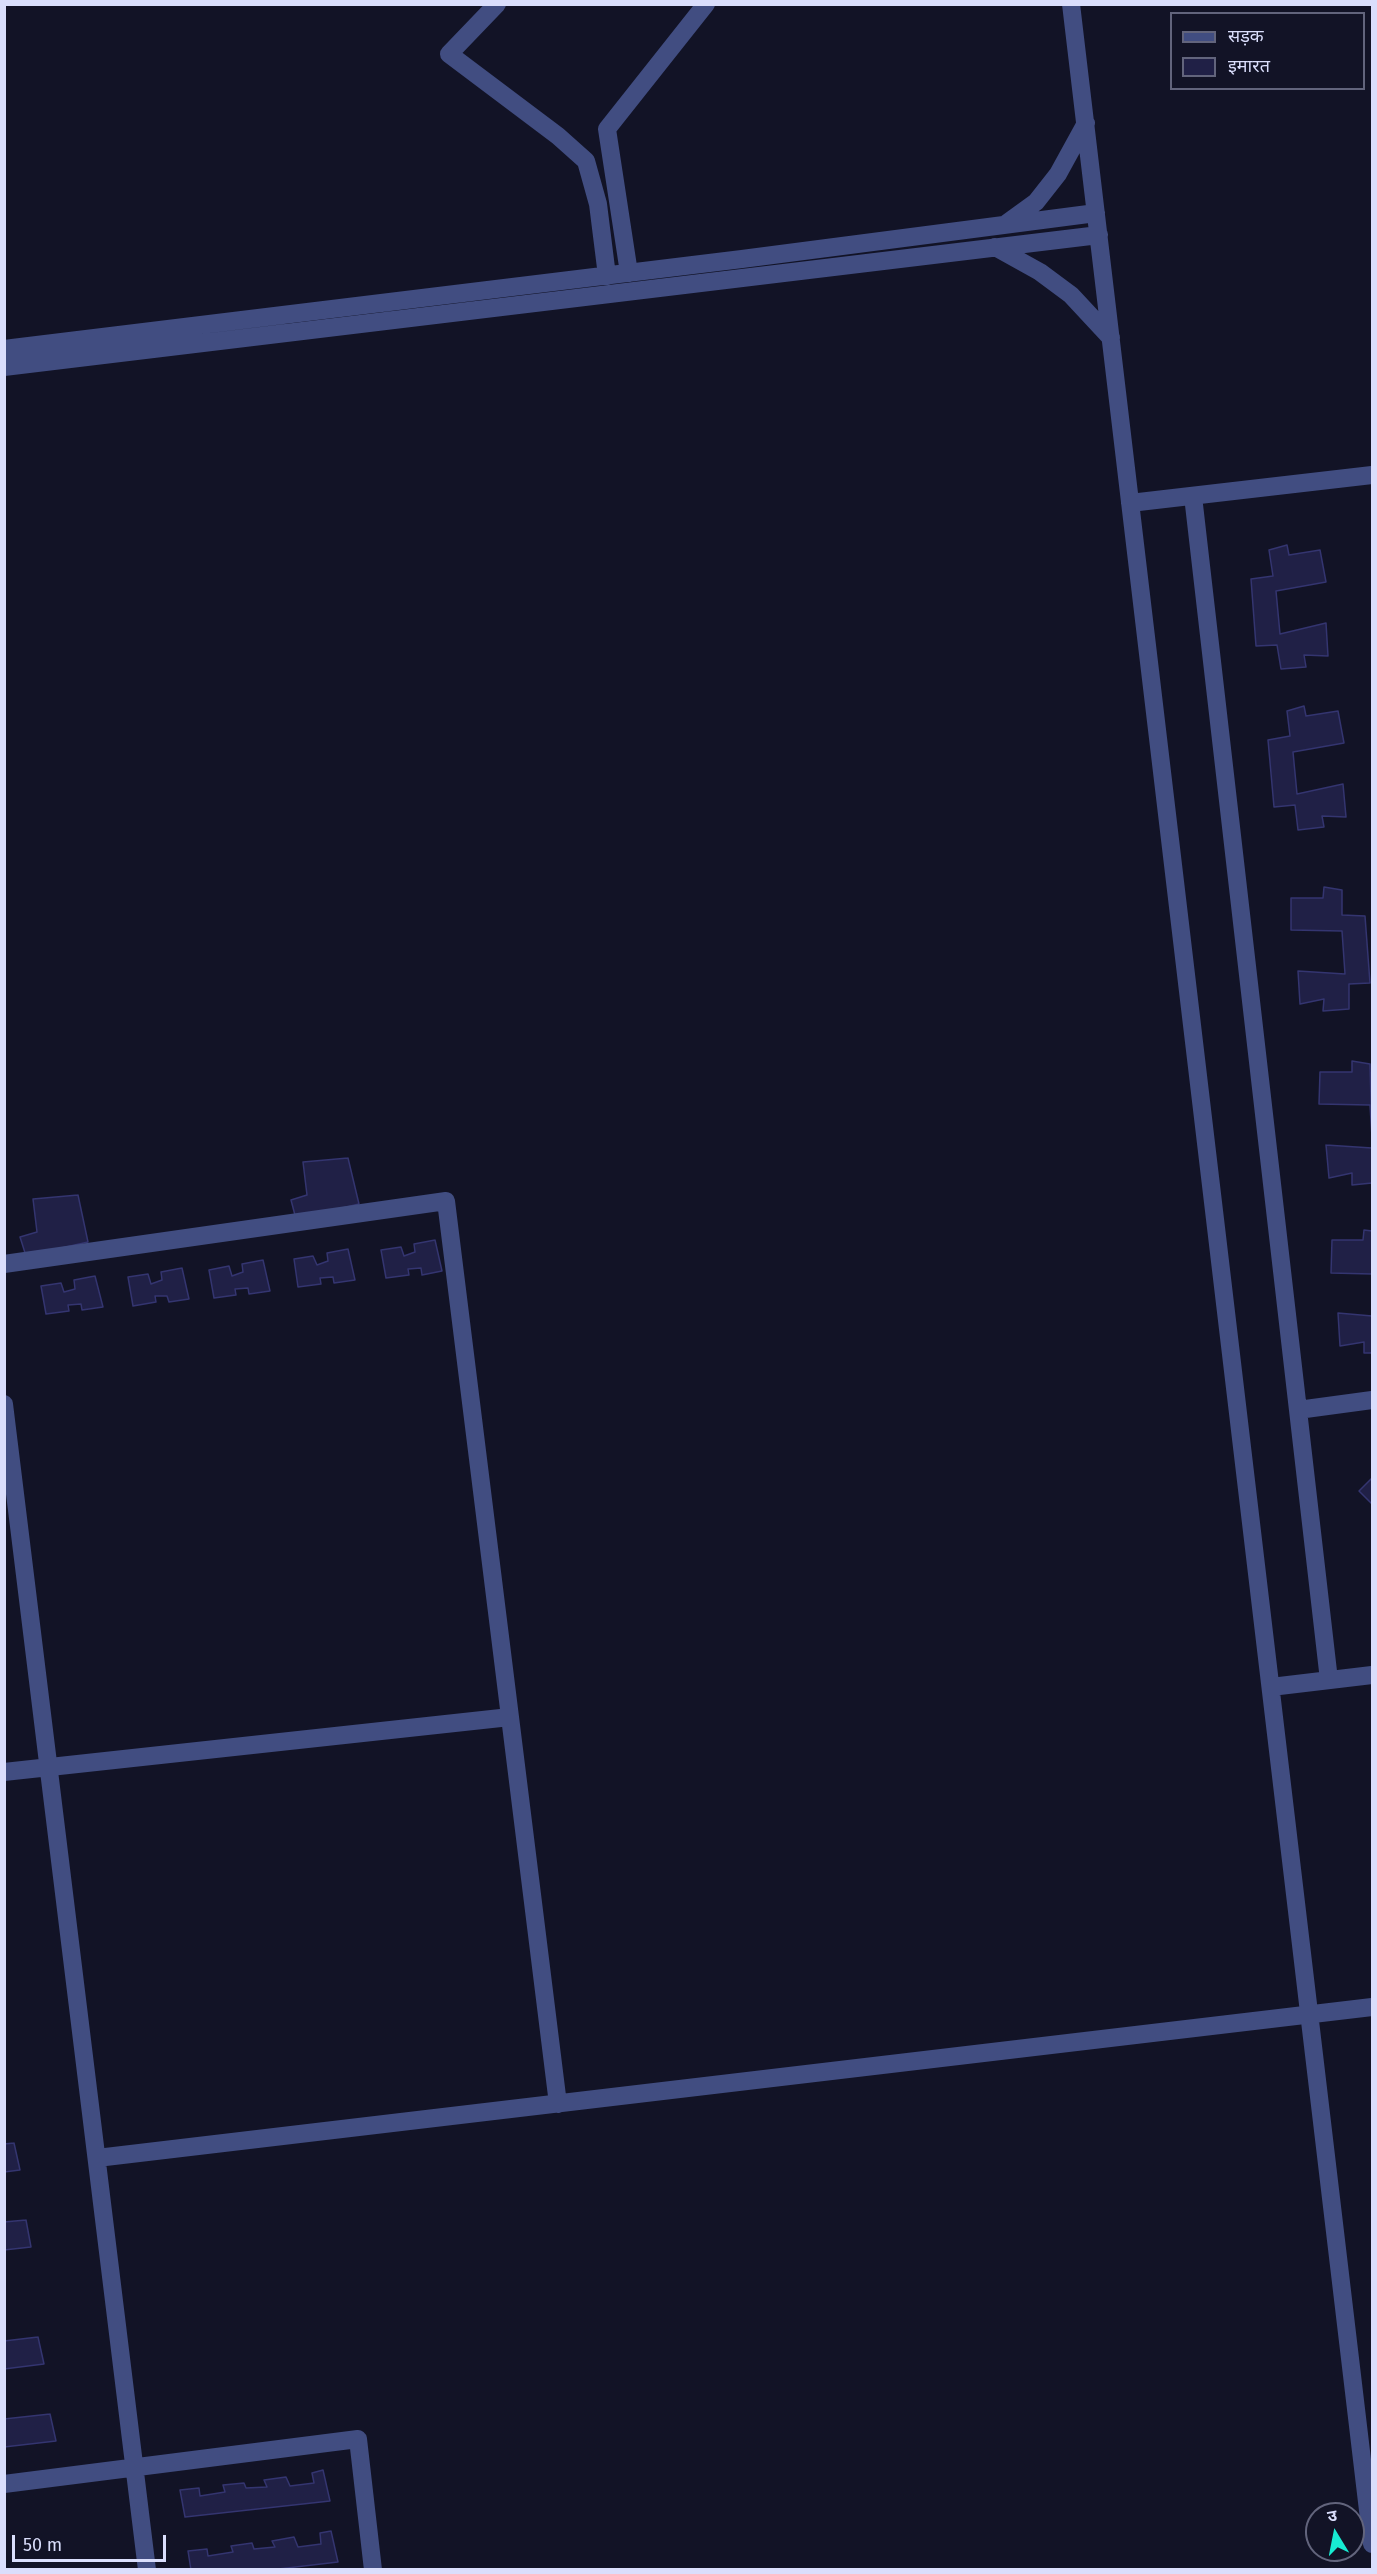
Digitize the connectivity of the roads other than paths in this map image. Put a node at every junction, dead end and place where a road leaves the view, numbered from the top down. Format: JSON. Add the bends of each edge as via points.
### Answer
{"nodes":[{"id":1,"x":497,"y":4,"type":"edge"},
{"id":2,"x":706,"y":4,"type":"edge"},
{"id":3,"x":1071,"y":4,"type":"edge"},
{"id":4,"x":1086,"y":123,"type":"junction"},
{"id":5,"x":1096,"y":213,"type":"junction"},
{"id":6,"x":1003,"y":226,"type":"junction"},
{"id":7,"x":1099,"y":235,"type":"junction"},
{"id":8,"x":995,"y":247,"type":"junction"},
{"id":9,"x":629,"y":273,"type":"junction"},
{"id":10,"x":607,"y":276,"type":"junction"},
{"id":11,"x":1111,"y":338,"type":"junction"},
{"id":12,"x":4,"y":349,"type":"edge"},
{"id":13,"x":4,"y":367,"type":"edge"},
{"id":14,"x":1372,"y":475,"type":"edge"},
{"id":15,"x":1193,"y":496,"type":"junction"},
{"id":16,"x":1130,"y":503,"type":"junction"},
{"id":17,"x":4,"y":1264,"type":"edge"},
{"id":18,"x":1372,"y":1400,"type":"edge"},
{"id":19,"x":4,"y":1404,"type":"edge"},
{"id":20,"x":1298,"y":1410,"type":"junction"},
{"id":21,"x":1372,"y":1675,"type":"edge"},
{"id":22,"x":1329,"y":1680,"type":"junction"},
{"id":23,"x":1271,"y":1687,"type":"junction"},
{"id":24,"x":510,"y":1717,"type":"junction"},
{"id":25,"x":49,"y":1767,"type":"junction"},
{"id":26,"x":4,"y":1772,"type":"edge"},
{"id":27,"x":1372,"y":2007,"type":"edge"},
{"id":28,"x":1310,"y":2015,"type":"junction"},
{"id":29,"x":558,"y":2103,"type":"junction"},
{"id":30,"x":97,"y":2158,"type":"junction"},
{"id":31,"x":135,"y":2468,"type":"junction"},
{"id":32,"x":4,"y":2484,"type":"edge"},
{"id":33,"x":1372,"y":2544,"type":"edge"},
{"id":34,"x":147,"y":2570,"type":"edge"},
{"id":35,"x":374,"y":2570,"type":"edge"}],
"edges":[{"from":1,"to":10,"type":"street","via":[[448,54],[586,161],[597,204]]},
{"from":2,"to":9,"type":"street","via":[[607,129]]},
{"from":3,"to":4,"type":"street"},
{"from":4,"to":5,"type":"street"},
{"from":4,"to":6,"type":"street","via":[[1058,174],[1036,202]]},
{"from":5,"to":6,"type":"street"},
{"from":5,"to":7,"type":"street"},
{"from":6,"to":9,"type":"street"},
{"from":7,"to":8,"type":"street"},
{"from":7,"to":11,"type":"street"},
{"from":8,"to":11,"type":"street","via":[[1071,295]]},
{"from":8,"to":13,"type":"street"},
{"from":9,"to":10,"type":"street"},
{"from":10,"to":12,"type":"street"},
{"from":11,"to":16,"type":"street"},
{"from":14,"to":15,"type":"street"},
{"from":15,"to":16,"type":"street"},
{"from":15,"to":20,"type":"street"},
{"from":16,"to":23,"type":"street"},
{"from":17,"to":24,"type":"street","via":[[446,1201]]},
{"from":18,"to":20,"type":"street"},
{"from":19,"to":25,"type":"street"},
{"from":20,"to":22,"type":"street"},
{"from":21,"to":22,"type":"street"},
{"from":22,"to":23,"type":"street"},
{"from":23,"to":28,"type":"street"},
{"from":24,"to":25,"type":"street"},
{"from":24,"to":29,"type":"street"},
{"from":25,"to":26,"type":"street"},
{"from":25,"to":30,"type":"street"},
{"from":27,"to":28,"type":"street"},
{"from":28,"to":29,"type":"street"},
{"from":28,"to":33,"type":"street"},
{"from":29,"to":30,"type":"street"},
{"from":30,"to":31,"type":"street"},
{"from":31,"to":32,"type":"street"},
{"from":31,"to":34,"type":"street"},
{"from":31,"to":35,"type":"street","via":[[358,2439]]}]}
